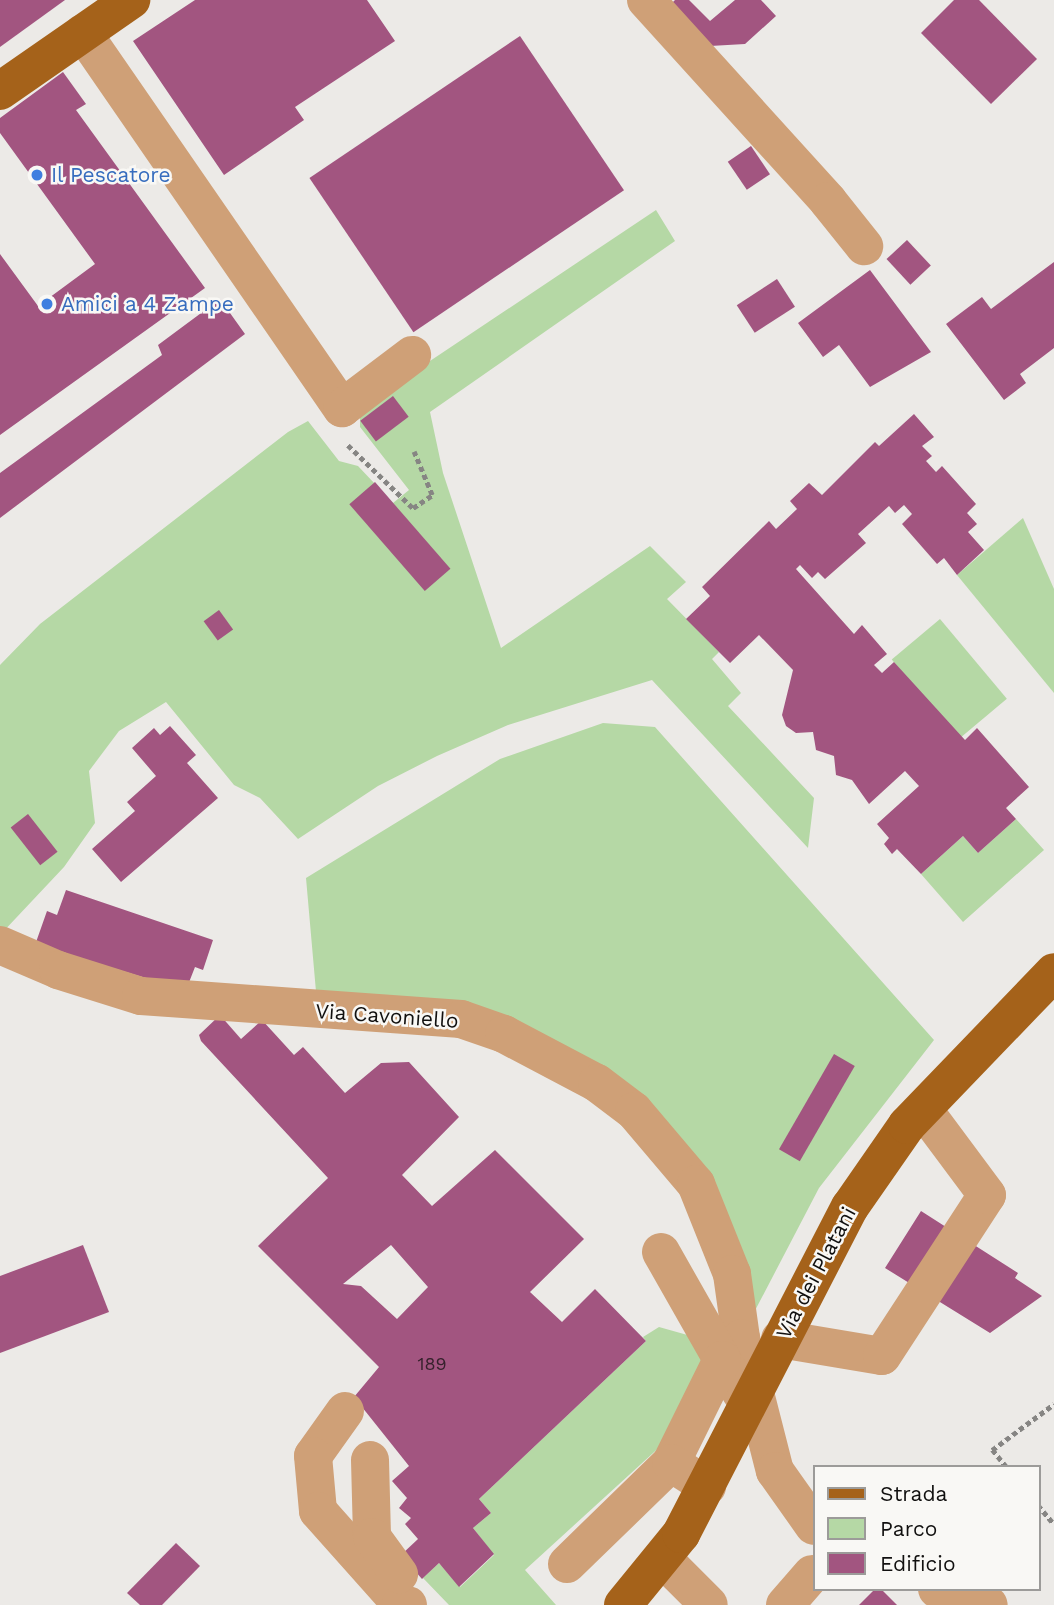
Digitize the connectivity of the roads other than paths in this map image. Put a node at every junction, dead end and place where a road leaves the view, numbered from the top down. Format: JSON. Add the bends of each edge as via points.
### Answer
{"nodes":[{"id":1,"x":131,"y":0,"type":"edge"},
{"id":2,"x":646,"y":0,"type":"edge"},
{"id":3,"x":83,"y":33,"type":"junction"},
{"id":4,"x":0,"y":91,"type":"edge"},
{"id":5,"x":864,"y":246,"type":"dead end"},
{"id":6,"x":412,"y":355,"type":"dead end"},
{"id":7,"x":0,"y":945,"type":"edge"},
{"id":8,"x":1054,"y":972,"type":"edge"},
{"id":9,"x":923,"y":1109,"type":"junction"},
{"id":10,"x":661,"y":1252,"type":"dead end"},
{"id":11,"x":780,"y":1339,"type":"junction"},
{"id":12,"x":722,"y":1360,"type":"junction"},
{"id":13,"x":748,"y":1402,"type":"junction"},
{"id":14,"x":345,"y":1411,"type":"dead end"},
{"id":15,"x":370,"y":1460,"type":"dead end"},
{"id":16,"x":671,"y":1463,"type":"junction"},
{"id":17,"x":707,"y":1486,"type":"junction"},
{"id":18,"x":813,"y":1525,"type":"edge"},
{"id":19,"x":662,"y":1558,"type":"junction"},
{"id":20,"x":567,"y":1564,"type":"dead end"},
{"id":21,"x":812,"y":1574,"type":"dead end"},
{"id":22,"x":944,"y":1591,"type":"edge"},
{"id":23,"x":408,"y":1605,"type":"edge"},
{"id":24,"x":418,"y":1605,"type":"edge"},
{"id":25,"x":623,"y":1605,"type":"edge"},
{"id":26,"x":709,"y":1605,"type":"edge"},
{"id":27,"x":785,"y":1605,"type":"edge"},
{"id":28,"x":989,"y":1605,"type":"edge"}],
"edges":[{"from":1,"to":3,"type":"main road"},
{"from":2,"to":5,"type":"lane"},
{"from":3,"to":4,"type":"main road"},
{"from":3,"to":6,"type":"lane","via":[[342,408]]},
{"from":7,"to":18,"type":"lane","name":"Via Cavoniello","via":[[58,970],[141,996],[461,1019],[504,1034],[597,1083],[634,1111],[696,1184],[732,1275],[741,1338],[775,1471]]},
{"from":8,"to":9,"type":"main road","name":"Via dei Platani"},
{"from":9,"to":11,"type":"main road","name":"Via dei Platani","via":[[850,1207]]},
{"from":9,"to":11,"type":"lane","via":[[987,1195],[882,1356]]},
{"from":10,"to":12,"type":"lane"},
{"from":11,"to":13,"type":"main road","name":"Via dei Platani"},
{"from":12,"to":13,"type":"lane"},
{"from":12,"to":16,"type":"lane"},
{"from":13,"to":17,"type":"main road","name":"Via dei Platani"},
{"from":14,"to":23,"type":"lane","via":[[313,1456],[318,1511],[401,1604]]},
{"from":15,"to":24,"type":"lane","via":[[372,1537]]},
{"from":16,"to":17,"type":"lane"},
{"from":16,"to":20,"type":"lane"},
{"from":17,"to":19,"type":"main road","name":"Via dei Platani"},
{"from":19,"to":25,"type":"main road","name":"Via dei Platani"},
{"from":19,"to":26,"type":"lane"},
{"from":21,"to":27,"type":"lane"},
{"from":22,"to":28,"type":"lane"}]}
